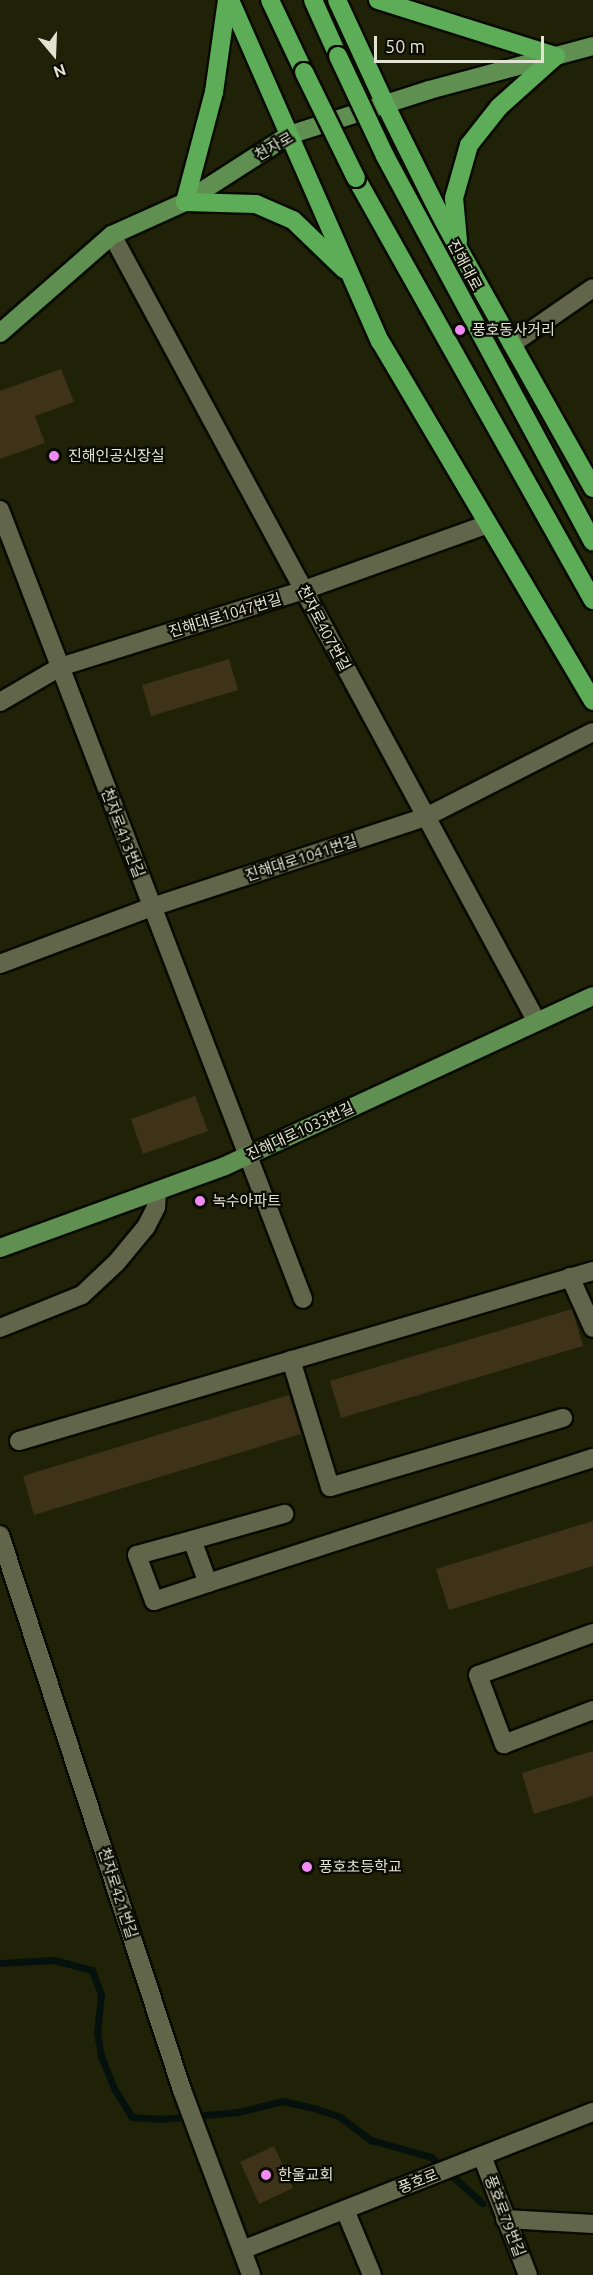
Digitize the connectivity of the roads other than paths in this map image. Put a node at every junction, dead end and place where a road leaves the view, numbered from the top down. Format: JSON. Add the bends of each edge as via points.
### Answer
{"nodes":[{"id":1,"x":228,"y":0,"type":"edge"},
{"id":2,"x":270,"y":0,"type":"edge"},
{"id":3,"x":313,"y":0,"type":"edge"},
{"id":4,"x":337,"y":0,"type":"edge"},
{"id":5,"x":378,"y":0,"type":"edge"},
{"id":6,"x":593,"y":46,"type":"edge"},
{"id":7,"x":556,"y":56,"type":"junction"},
{"id":8,"x":385,"y":104,"type":"junction"},
{"id":9,"x":289,"y":135,"type":"junction"},
{"id":10,"x":185,"y":202,"type":"junction"},
{"id":11,"x":112,"y":235,"type":"junction"},
{"id":12,"x":459,"y":249,"type":"junction"},
{"id":13,"x":351,"y":276,"type":"junction"},
{"id":14,"x":593,"y":288,"type":"edge"},
{"id":15,"x":0,"y":333,"type":"edge"},
{"id":16,"x":512,"y":344,"type":"junction"},
{"id":17,"x":593,"y":488,"type":"edge"},
{"id":18,"x":0,"y":510,"type":"edge"},
{"id":19,"x":488,"y":524,"type":"junction"},
{"id":20,"x":593,"y":542,"type":"edge"},
{"id":21,"x":304,"y":590,"type":"junction"},
{"id":22,"x":593,"y":600,"type":"edge"},
{"id":23,"x":60,"y":667,"type":"junction"},
{"id":24,"x":593,"y":701,"type":"edge"},
{"id":25,"x":0,"y":702,"type":"edge"},
{"id":26,"x":593,"y":732,"type":"edge"},
{"id":27,"x":426,"y":816,"type":"junction"},
{"id":28,"x":152,"y":907,"type":"junction"},
{"id":29,"x":0,"y":964,"type":"edge"},
{"id":30,"x":593,"y":996,"type":"edge"},
{"id":31,"x":536,"y":1020,"type":"junction"},
{"id":32,"x":247,"y":1156,"type":"junction"},
{"id":33,"x":157,"y":1191,"type":"junction"},
{"id":34,"x":0,"y":1248,"type":"edge"},
{"id":35,"x":593,"y":1271,"type":"edge"},
{"id":36,"x":570,"y":1277,"type":"junction"},
{"id":37,"x":303,"y":1299,"type":"dead end"},
{"id":38,"x":0,"y":1328,"type":"edge"},
{"id":39,"x":593,"y":1328,"type":"edge"},
{"id":40,"x":291,"y":1360,"type":"junction"},
{"id":41,"x":563,"y":1418,"type":"dead end"},
{"id":42,"x":19,"y":1441,"type":"dead end"},
{"id":43,"x":593,"y":1458,"type":"edge"},
{"id":44,"x":284,"y":1514,"type":"dead end"},
{"id":45,"x":0,"y":1534,"type":"edge"},
{"id":46,"x":192,"y":1540,"type":"junction"},
{"id":47,"x":208,"y":1583,"type":"junction"},
{"id":48,"x":593,"y":1633,"type":"edge"},
{"id":49,"x":593,"y":1710,"type":"edge"},
{"id":50,"x":593,"y":2112,"type":"edge"},
{"id":51,"x":482,"y":2156,"type":"junction"},
{"id":52,"x":345,"y":2210,"type":"junction"},
{"id":53,"x":505,"y":2218,"type":"junction"},
{"id":54,"x":593,"y":2224,"type":"edge"},
{"id":55,"x":242,"y":2250,"type":"junction"},
{"id":56,"x":251,"y":2275,"type":"edge"},
{"id":57,"x":372,"y":2275,"type":"edge"},
{"id":58,"x":528,"y":2275,"type":"edge"}],
"edges":[{"from":1,"to":9,"type":"highway"},
{"from":1,"to":10,"type":"highway","via":[[214,92]]},
{"from":2,"to":22,"type":"highway","bridge":true,"via":[[356,178]]},
{"from":3,"to":20,"type":"highway","name":"진해대로","bridge":true,"via":[[386,156]]},
{"from":4,"to":8,"type":"highway"},
{"from":5,"to":7,"type":"highway"},
{"from":6,"to":7,"type":"main road","name":"천자로"},
{"from":7,"to":8,"type":"main road","name":"천자로"},
{"from":7,"to":12,"type":"highway","via":[[499,107],[469,145],[454,198]]},
{"from":8,"to":9,"type":"main road","name":"천자로"},
{"from":8,"to":12,"type":"highway"},
{"from":9,"to":10,"type":"main road","name":"천자로"},
{"from":9,"to":13,"type":"highway"},
{"from":10,"to":11,"type":"main road","name":"천자로"},
{"from":10,"to":13,"type":"highway","via":[[256,204],[293,220]]},
{"from":11,"to":15,"type":"main road","name":"천자로"},
{"from":11,"to":21,"type":"street","name":"천자로407번길"},
{"from":12,"to":16,"type":"highway"},
{"from":13,"to":19,"type":"highway","via":[[380,341]]},
{"from":14,"to":16,"type":"street"},
{"from":16,"to":17,"type":"highway"},
{"from":18,"to":23,"type":"street","name":"천자로413번길"},
{"from":19,"to":21,"type":"street","name":"진해대로1047번길"},
{"from":19,"to":24,"type":"highway"},
{"from":21,"to":23,"type":"street","name":"진해대로1047번길"},
{"from":21,"to":27,"type":"street","name":"천자로407번길"},
{"from":23,"to":25,"type":"street","name":"진해대로1047번길"},
{"from":23,"to":28,"type":"street","name":"천자로413번길"},
{"from":26,"to":27,"type":"street","name":"진해대로1041번길"},
{"from":27,"to":28,"type":"street","name":"진해대로1041번길"},
{"from":27,"to":31,"type":"street","name":"천자로407번길"},
{"from":28,"to":29,"type":"street","name":"진해대로1041번길"},
{"from":28,"to":32,"type":"street","name":"천자로413번길"},
{"from":30,"to":31,"type":"main road","name":"진해대로1033번길"},
{"from":31,"to":32,"type":"main road","name":"진해대로1033번길"},
{"from":32,"to":33,"type":"main road","name":"진해대로1033번길"},
{"from":32,"to":37,"type":"street","name":"천자로413번길"},
{"from":33,"to":34,"type":"main road","name":"진해대로1033번길"},
{"from":33,"to":38,"type":"street","via":[[156,1207],[146,1227],[82,1295]]},
{"from":35,"to":36,"type":"street"},
{"from":36,"to":39,"type":"street"},
{"from":36,"to":40,"type":"street"},
{"from":40,"to":41,"type":"street","via":[[330,1487]]},
{"from":40,"to":42,"type":"street"},
{"from":43,"to":47,"type":"street"},
{"from":44,"to":46,"type":"street"},
{"from":45,"to":55,"type":"street","name":"천자로421번길","via":[[182,2090]]},
{"from":46,"to":47,"type":"street"},
{"from":46,"to":47,"type":"street","via":[[137,1555],[154,1601]]},
{"from":48,"to":49,"type":"street","via":[[478,1675],[504,1744]]},
{"from":50,"to":51,"type":"street","name":"풍호로"},
{"from":51,"to":52,"type":"street","name":"풍호로"},
{"from":51,"to":53,"type":"street","name":"풍호로79번길"},
{"from":52,"to":55,"type":"street","name":"풍호로"},
{"from":52,"to":57,"type":"street"},
{"from":53,"to":54,"type":"street"},
{"from":53,"to":58,"type":"street","name":"풍호로79번길"},
{"from":55,"to":56,"type":"street","name":"천자로421번길"}]}
